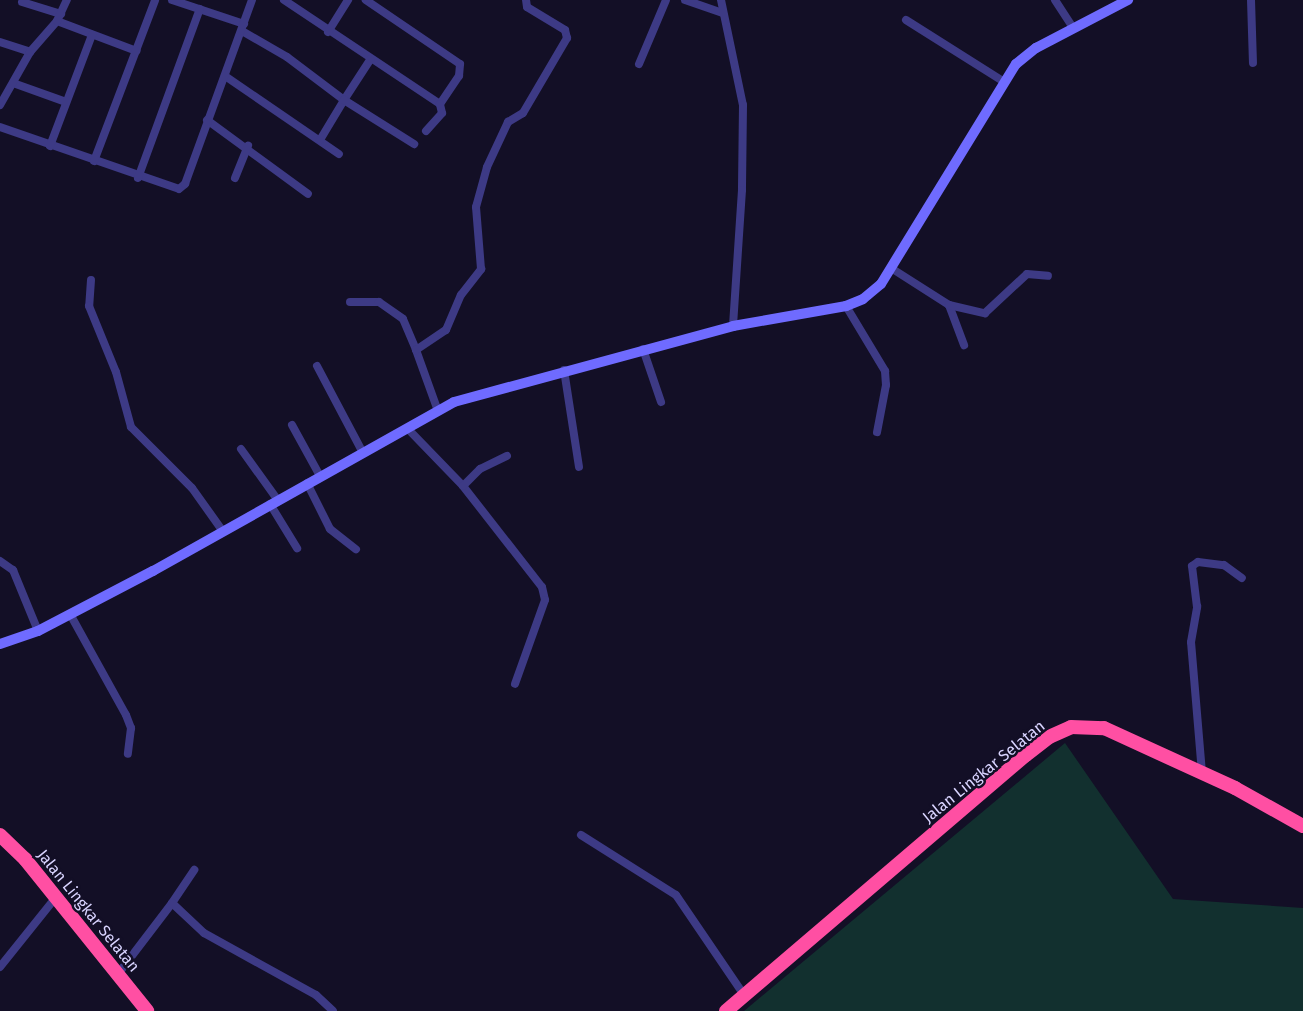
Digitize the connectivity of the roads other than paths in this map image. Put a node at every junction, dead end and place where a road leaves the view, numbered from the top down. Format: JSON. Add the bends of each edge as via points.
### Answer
{"nodes":[{"id":1,"x":67,"y":0,"type":"edge"},
{"id":2,"x":155,"y":0,"type":"edge"},
{"id":3,"x":172,"y":0,"type":"edge"},
{"id":4,"x":252,"y":0,"type":"edge"},
{"id":5,"x":284,"y":0,"type":"edge"},
{"id":6,"x":348,"y":0,"type":"edge"},
{"id":7,"x":366,"y":0,"type":"edge"},
{"id":8,"x":525,"y":0,"type":"edge"},
{"id":9,"x":666,"y":0,"type":"edge"},
{"id":10,"x":685,"y":0,"type":"edge"},
{"id":11,"x":721,"y":0,"type":"edge"},
{"id":12,"x":1055,"y":0,"type":"edge"},
{"id":13,"x":1128,"y":0,"type":"edge"},
{"id":14,"x":1251,"y":0,"type":"edge"},
{"id":15,"x":22,"y":2,"type":"dead end"},
{"id":16,"x":200,"y":9,"type":"junction"},
{"id":17,"x":722,"y":13,"type":"junction"},
{"id":18,"x":59,"y":18,"type":"junction"},
{"id":19,"x":906,"y":20,"type":"dead end"},
{"id":20,"x":243,"y":27,"type":"junction"},
{"id":21,"x":1073,"y":28,"type":"junction"},
{"id":22,"x":328,"y":32,"type":"junction"},
{"id":23,"x":92,"y":35,"type":"junction"},
{"id":24,"x":0,"y":42,"type":"edge"},
{"id":25,"x":137,"y":51,"type":"junction"},
{"id":26,"x":30,"y":52,"type":"junction"},
{"id":27,"x":370,"y":60,"type":"junction"},
{"id":28,"x":1253,"y":63,"type":"dead end"},
{"id":29,"x":639,"y":64,"type":"dead end"},
{"id":30,"x":225,"y":76,"type":"junction"},
{"id":31,"x":1003,"y":81,"type":"junction"},
{"id":32,"x":14,"y":83,"type":"junction"},
{"id":33,"x":344,"y":100,"type":"junction"},
{"id":34,"x":66,"y":102,"type":"junction"},
{"id":35,"x":440,"y":104,"type":"junction"},
{"id":36,"x":0,"y":105,"type":"edge"},
{"id":37,"x":207,"y":120,"type":"junction"},
{"id":38,"x":0,"y":127,"type":"edge"},
{"id":39,"x":426,"y":132,"type":"dead end"},
{"id":40,"x":320,"y":140,"type":"junction"},
{"id":41,"x":414,"y":144,"type":"dead end"},
{"id":42,"x":50,"y":146,"type":"junction"},
{"id":43,"x":248,"y":146,"type":"junction"},
{"id":44,"x":339,"y":154,"type":"dead end"},
{"id":45,"x":94,"y":161,"type":"junction"},
{"id":46,"x":138,"y":178,"type":"junction"},
{"id":47,"x":234,"y":178,"type":"dead end"},
{"id":48,"x":308,"y":194,"type":"dead end"},
{"id":49,"x":891,"y":268,"type":"junction"},
{"id":50,"x":1048,"y":276,"type":"dead end"},
{"id":51,"x":90,"y":280,"type":"dead end"},
{"id":52,"x":350,"y":302,"type":"dead end"},
{"id":53,"x":950,"y":305,"type":"junction"},
{"id":54,"x":846,"y":306,"type":"junction"},
{"id":55,"x":733,"y":326,"type":"junction"},
{"id":56,"x":964,"y":345,"type":"dead end"},
{"id":57,"x":643,"y":349,"type":"junction"},
{"id":58,"x":416,"y":350,"type":"junction"},
{"id":59,"x":317,"y":366,"type":"dead end"},
{"id":60,"x":564,"y":370,"type":"junction"},
{"id":61,"x":661,"y":402,"type":"dead end"},
{"id":62,"x":438,"y":411,"type":"junction"},
{"id":63,"x":292,"y":425,"type":"dead end"},
{"id":64,"x":408,"y":429,"type":"junction"},
{"id":65,"x":877,"y":432,"type":"dead end"},
{"id":66,"x":241,"y":449,"type":"dead end"},
{"id":67,"x":363,"y":453,"type":"junction"},
{"id":68,"x":507,"y":456,"type":"dead end"},
{"id":69,"x":579,"y":467,"type":"dead end"},
{"id":70,"x":320,"y":476,"type":"junction"},
{"id":71,"x":307,"y":483,"type":"junction"},
{"id":72,"x":463,"y":486,"type":"junction"},
{"id":73,"x":273,"y":502,"type":"junction"},
{"id":74,"x":222,"y":530,"type":"junction"},
{"id":75,"x":297,"y":548,"type":"dead end"},
{"id":76,"x":356,"y":549,"type":"dead end"},
{"id":77,"x":0,"y":561,"type":"edge"},
{"id":78,"x":1242,"y":578,"type":"dead end"},
{"id":79,"x":70,"y":614,"type":"junction"},
{"id":80,"x":38,"y":631,"type":"junction"},
{"id":81,"x":0,"y":644,"type":"edge"},
{"id":82,"x":515,"y":684,"type":"dead end"},
{"id":83,"x":128,"y":754,"type":"dead end"},
{"id":84,"x":1202,"y":773,"type":"junction"},
{"id":85,"x":1303,"y":826,"type":"edge"},
{"id":86,"x":0,"y":835,"type":"edge"},
{"id":87,"x":581,"y":836,"type":"dead end"},
{"id":88,"x":194,"y":870,"type":"dead end"},
{"id":89,"x":56,"y":897,"type":"junction"},
{"id":90,"x":172,"y":903,"type":"junction"},
{"id":91,"x":0,"y":966,"type":"edge"},
{"id":92,"x":118,"y":974,"type":"junction"},
{"id":93,"x":744,"y":995,"type":"junction"},
{"id":94,"x":147,"y":1011,"type":"edge"},
{"id":95,"x":333,"y":1011,"type":"edge"},
{"id":96,"x":726,"y":1011,"type":"edge"}],
"edges":[{"from":1,"to":18,"type":"street"},
{"from":2,"to":25,"type":"street"},
{"from":3,"to":16,"type":"street"},
{"from":4,"to":20,"type":"street"},
{"from":5,"to":22,"type":"street"},
{"from":6,"to":22,"type":"street"},
{"from":7,"to":35,"type":"street","via":[[460,64],[459,76]]},
{"from":8,"to":58,"type":"street","via":[[526,7],[565,30],[567,39],[523,113],[508,122],[487,167],[476,207],[481,269],[461,295],[446,330]]},
{"from":9,"to":29,"type":"street"},
{"from":10,"to":17,"type":"street"},
{"from":11,"to":17,"type":"street"},
{"from":12,"to":21,"type":"street"},
{"from":13,"to":21,"type":"street"},
{"from":14,"to":28,"type":"street"},
{"from":15,"to":18,"type":"street"},
{"from":16,"to":20,"type":"street"},
{"from":16,"to":46,"type":"street"},
{"from":17,"to":55,"type":"street","via":[[736,58],[743,105]]},
{"from":18,"to":23,"type":"street"},
{"from":18,"to":26,"type":"street"},
{"from":19,"to":31,"type":"street"},
{"from":20,"to":30,"type":"street"},
{"from":20,"to":33,"type":"street"},
{"from":21,"to":31,"type":"street","via":[[1024,57]]},
{"from":22,"to":27,"type":"street"},
{"from":23,"to":25,"type":"street"},
{"from":23,"to":34,"type":"street"},
{"from":24,"to":26,"type":"street"},
{"from":25,"to":45,"type":"street"},
{"from":26,"to":32,"type":"street"},
{"from":27,"to":33,"type":"street"},
{"from":27,"to":35,"type":"street"},
{"from":30,"to":37,"type":"street"},
{"from":30,"to":40,"type":"street"},
{"from":31,"to":49,"type":"street"},
{"from":32,"to":34,"type":"street"},
{"from":32,"to":36,"type":"street"},
{"from":33,"to":40,"type":"street"},
{"from":33,"to":41,"type":"street"},
{"from":34,"to":42,"type":"street"},
{"from":35,"to":39,"type":"street","via":[[442,113]]},
{"from":37,"to":43,"type":"street"},
{"from":37,"to":46,"type":"street","via":[[182,188]]},
{"from":38,"to":42,"type":"street"},
{"from":40,"to":44,"type":"street"},
{"from":42,"to":45,"type":"street"},
{"from":43,"to":47,"type":"street"},
{"from":43,"to":48,"type":"street"},
{"from":45,"to":46,"type":"street"},
{"from":49,"to":53,"type":"street"},
{"from":49,"to":54,"type":"street","via":[[873,293]]},
{"from":50,"to":53,"type":"street","via":[[1027,274],[985,313]]},
{"from":51,"to":74,"type":"street","via":[[89,306],[116,372],[131,427],[192,488]]},
{"from":52,"to":58,"type":"street","via":[[379,302],[403,320]]},
{"from":53,"to":56,"type":"street"},
{"from":54,"to":55,"type":"street"},
{"from":54,"to":65,"type":"street","via":[[885,371]]},
{"from":55,"to":57,"type":"street"},
{"from":57,"to":60,"type":"street"},
{"from":57,"to":61,"type":"street"},
{"from":58,"to":62,"type":"street"},
{"from":59,"to":67,"type":"street"},
{"from":60,"to":62,"type":"street","via":[[454,402]]},
{"from":60,"to":69,"type":"street"},
{"from":62,"to":64,"type":"street"},
{"from":63,"to":70,"type":"street"},
{"from":64,"to":67,"type":"street"},
{"from":64,"to":72,"type":"street"},
{"from":66,"to":73,"type":"street"},
{"from":67,"to":70,"type":"street"},
{"from":68,"to":72,"type":"street","via":[[480,470]]},
{"from":70,"to":71,"type":"street"},
{"from":71,"to":73,"type":"street"},
{"from":71,"to":76,"type":"street","via":[[330,529]]},
{"from":72,"to":82,"type":"street","via":[[506,537],[545,594]]},
{"from":73,"to":74,"type":"street"},
{"from":73,"to":75,"type":"street"},
{"from":74,"to":79,"type":"street"},
{"from":77,"to":80,"type":"street","via":[[13,570]]},
{"from":78,"to":84,"type":"street","via":[[1224,565],[1198,562],[1192,566],[1197,607],[1191,642]]},
{"from":79,"to":80,"type":"street"},
{"from":79,"to":83,"type":"street","via":[[126,715],[131,728]]},
{"from":80,"to":81,"type":"street"},
{"from":84,"to":85,"type":"highway","name":"Jalan Lingkar Selatan"},
{"from":84,"to":93,"type":"highway","name":"Jalan Lingkar Selatan","via":[[1104,728],[1071,727],[1049,737]]},
{"from":86,"to":89,"type":"highway","name":"Jalan Lingkar Selatan"},
{"from":87,"to":93,"type":"street","via":[[676,895]]},
{"from":88,"to":90,"type":"street"},
{"from":89,"to":91,"type":"street"},
{"from":89,"to":92,"type":"highway","name":"Jalan Lingkar Selatan"},
{"from":90,"to":92,"type":"street"},
{"from":90,"to":95,"type":"street","via":[[210,938],[316,994]]},
{"from":92,"to":94,"type":"highway","name":"Jalan Lingkar Selatan"},
{"from":93,"to":96,"type":"highway","name":"Jalan Lingkar Selatan"}]}
